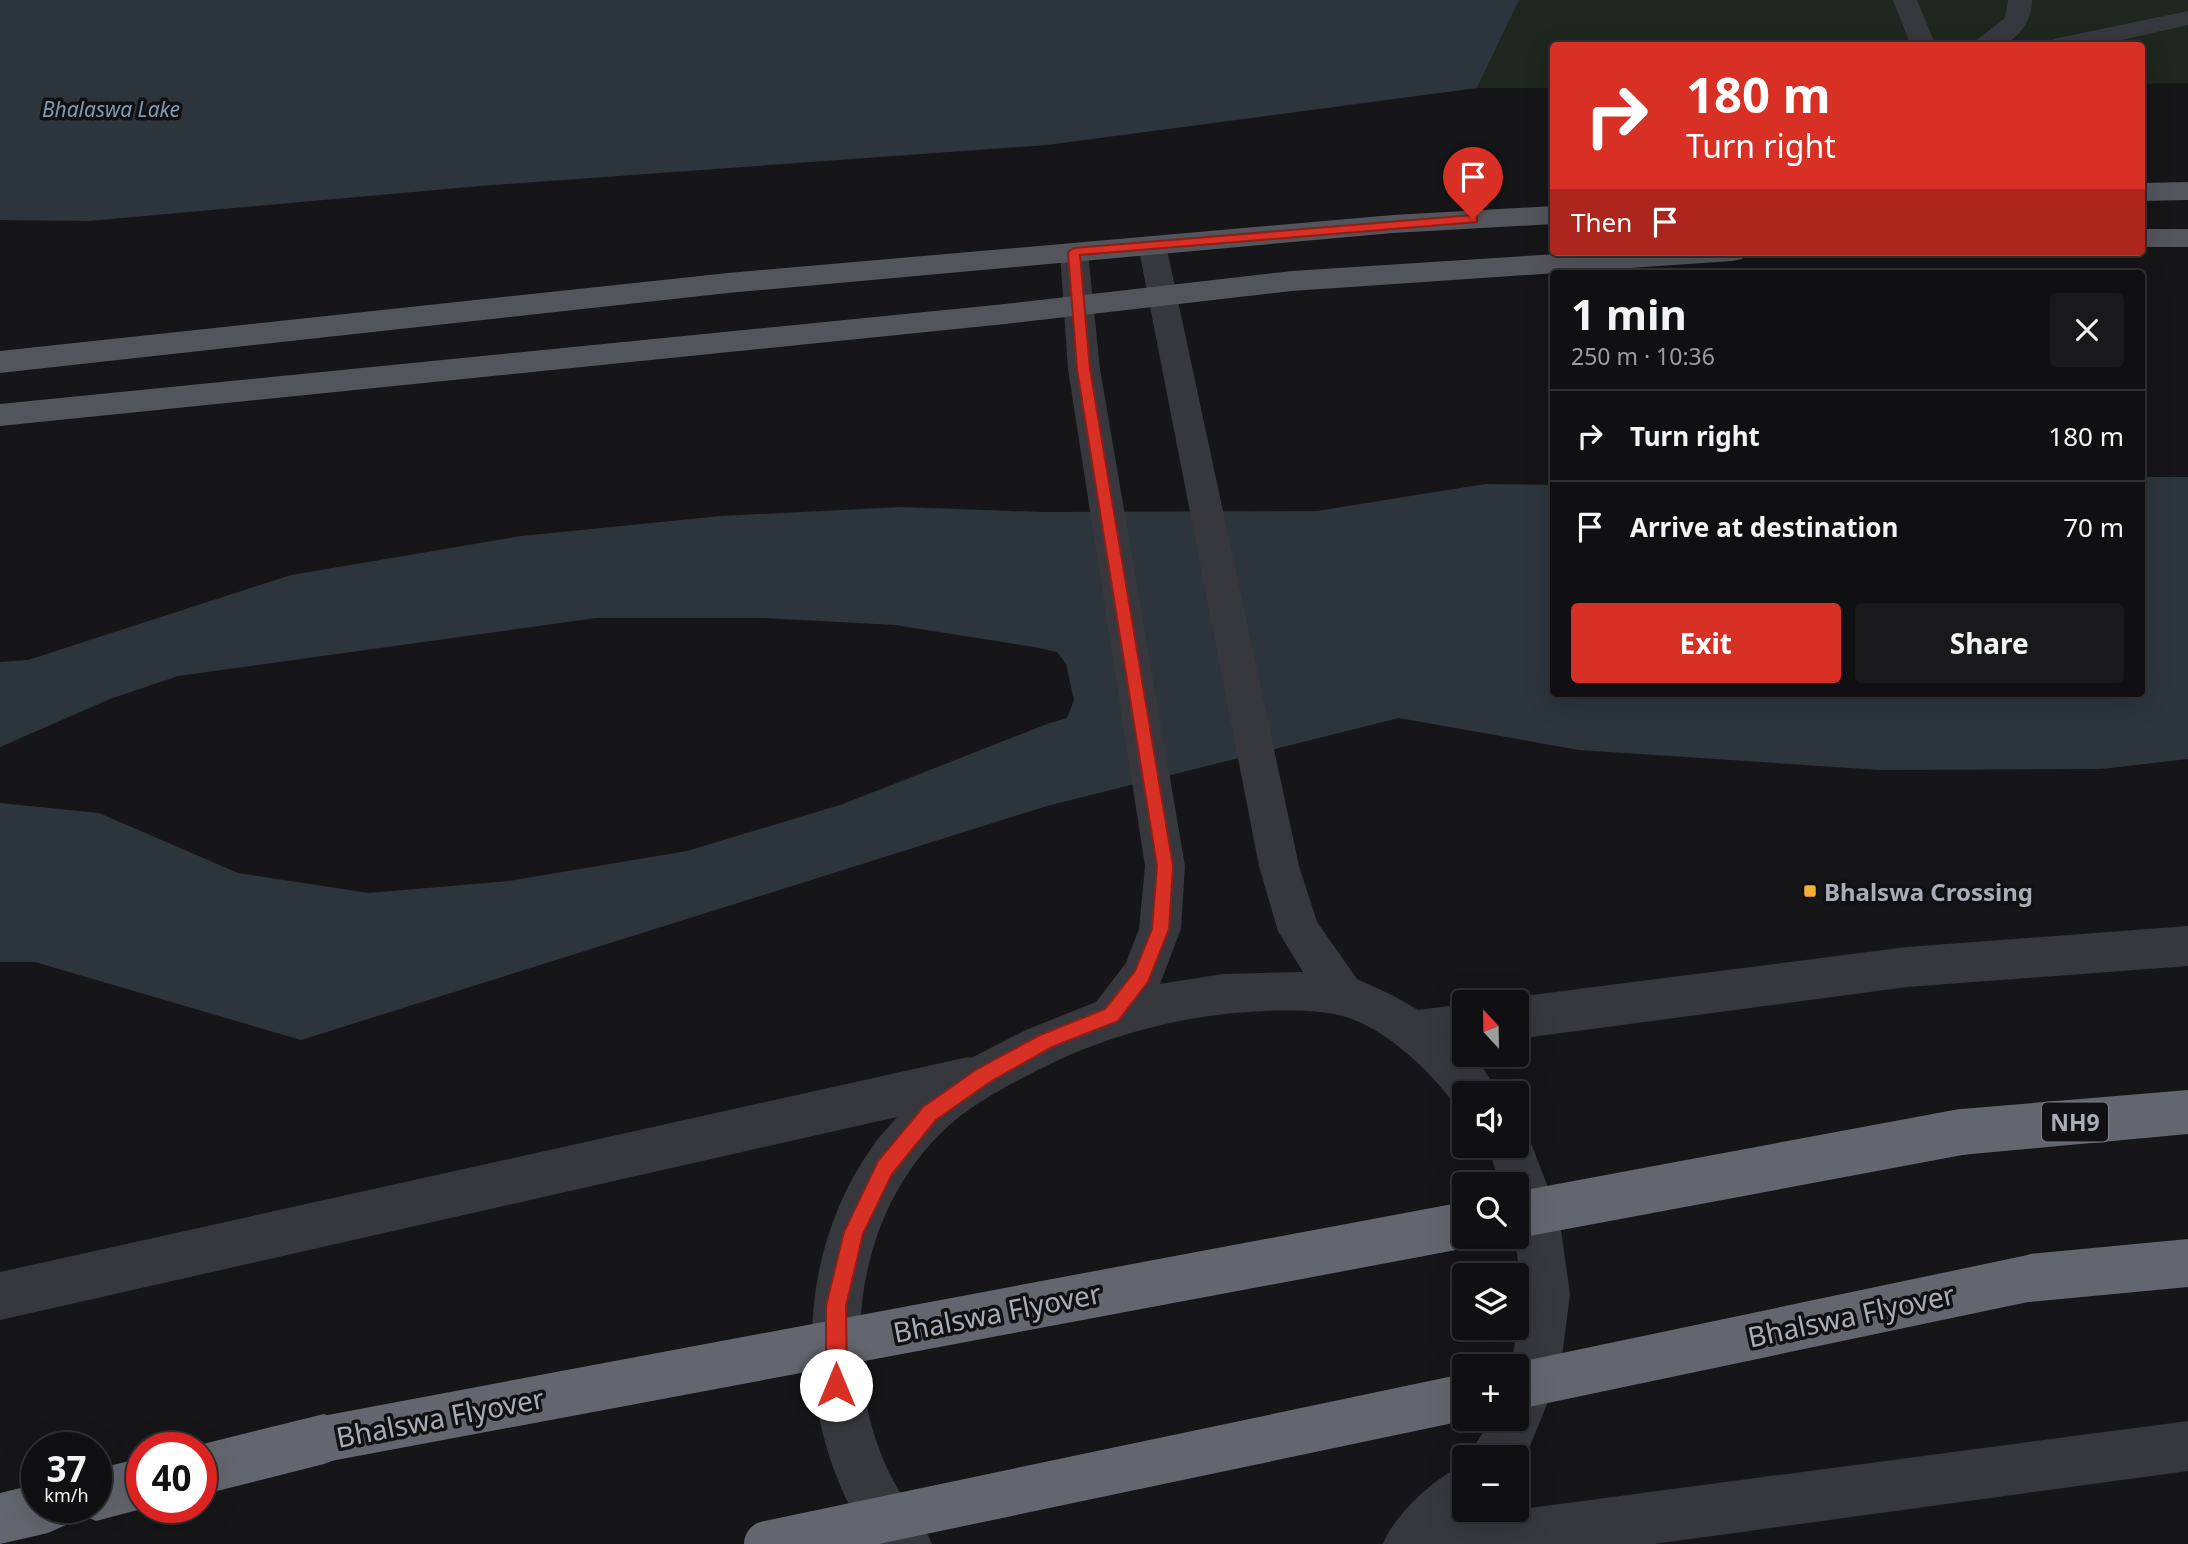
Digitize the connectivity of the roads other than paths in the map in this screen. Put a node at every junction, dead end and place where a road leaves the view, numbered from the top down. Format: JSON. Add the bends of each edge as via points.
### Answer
{"nodes":[{"id":1,"x":1905,"y":0,"type":"edge"},
{"id":2,"x":2020,"y":0,"type":"edge"},
{"id":3,"x":2188,"y":18,"type":"edge"},
{"id":4,"x":1922,"y":42,"type":"edge"},
{"id":5,"x":1988,"y":42,"type":"edge"},
{"id":6,"x":2077,"y":42,"type":"edge"},
{"id":7,"x":2188,"y":191,"type":"edge"},
{"id":8,"x":2145,"y":192,"type":"edge"},
{"id":9,"x":1550,"y":215,"type":"edge"},
{"id":10,"x":2188,"y":238,"type":"edge"},
{"id":11,"x":2145,"y":239,"type":"edge"},
{"id":12,"x":1152,"y":244,"type":"junction"},
{"id":13,"x":1074,"y":252,"type":"junction"},
{"id":14,"x":1671,"y":256,"type":"edge"},
{"id":15,"x":1163,"y":296,"type":"junction"},
{"id":16,"x":1080,"y":305,"type":"junction"},
{"id":17,"x":0,"y":362,"type":"edge"},
{"id":18,"x":0,"y":415,"type":"edge"},
{"id":19,"x":2188,"y":946,"type":"edge"},
{"id":20,"x":1343,"y":995,"type":"junction"},
{"id":21,"x":1112,"y":1015,"type":"junction"},
{"id":22,"x":1530,"y":1016,"type":"edge"},
{"id":23,"x":1452,"y":1028,"type":"edge"},
{"id":24,"x":1414,"y":1032,"type":"junction"},
{"id":25,"x":984,"y":1075,"type":"junction"},
{"id":26,"x":1466,"y":1081,"type":"edge"},
{"id":27,"x":2188,"y":1112,"type":"edge"},
{"id":28,"x":1514,"y":1158,"type":"edge"},
{"id":29,"x":1529,"y":1213,"type":"edge"},
{"id":30,"x":1452,"y":1227,"type":"edge"},
{"id":31,"x":2188,"y":1263,"type":"edge"},
{"id":32,"x":0,"y":1296,"type":"edge"},
{"id":33,"x":1529,"y":1383,"type":"edge"},
{"id":34,"x":1529,"y":1387,"type":"edge"},
{"id":35,"x":1452,"y":1400,"type":"edge"},
{"id":36,"x":2188,"y":1446,"type":"edge"},
{"id":37,"x":217,"y":1465,"type":"edge"},
{"id":38,"x":1452,"y":1503,"type":"edge"},
{"id":39,"x":21,"y":1513,"type":"edge"},
{"id":40,"x":0,"y":1518,"type":"edge"},
{"id":41,"x":767,"y":1544,"type":"edge"},
{"id":42,"x":906,"y":1544,"type":"edge"},
{"id":43,"x":1409,"y":1544,"type":"edge"},
{"id":44,"x":1460,"y":1544,"type":"edge"}],
"edges":[{"from":1,"to":4,"type":"street"},
{"from":2,"to":5,"type":"street","via":[[2015,25]]},
{"from":3,"to":6,"type":"street"},
{"from":7,"to":8,"type":"main road"},
{"from":9,"to":12,"type":"main road"},
{"from":10,"to":11,"type":"main road"},
{"from":12,"to":13,"type":"main road"},
{"from":12,"to":15,"type":"street"},
{"from":13,"to":16,"type":"street"},
{"from":13,"to":17,"type":"main road","via":[[714,284]]},
{"from":14,"to":15,"type":"main road","via":[[1306,280]]},
{"from":15,"to":16,"type":"main road"},
{"from":15,"to":20,"type":"street","via":[[1279,866],[1299,932]]},
{"from":16,"to":18,"type":"main road"},
{"from":16,"to":21,"type":"street","via":[[1084,369],[1165,866],[1160,929],[1142,976]]},
{"from":19,"to":22,"type":"street","via":[[1907,967]]},
{"from":20,"to":21,"type":"street","via":[[1264,990],[1187,997]]},
{"from":20,"to":24,"type":"street"},
{"from":21,"to":25,"type":"street","via":[[1046,1041]]},
{"from":23,"to":24,"type":"street"},
{"from":24,"to":26,"type":"street"},
{"from":25,"to":32,"type":"street"},
{"from":25,"to":42,"type":"street","via":[[929,1114],[885,1167],[853,1232],[836,1306],[836,1385],[857,1463]]},
{"from":27,"to":29,"type":"highway","number":"NH9","bridge":true,"via":[[1961,1132]]},
{"from":28,"to":34,"type":"street","via":[[1536,1216],[1546,1294]]},
{"from":30,"to":37,"type":"highway","name":"Bhalswa Flyover","bridge":true,"via":[[324,1438]]},
{"from":31,"to":33,"type":"highway","name":"Bhalswa Flyover","bridge":true,"via":[[2030,1278]]},
{"from":35,"to":41,"type":"highway","bridge":true},
{"from":36,"to":44,"type":"street"},
{"from":38,"to":43,"type":"street"},
{"from":39,"to":40,"type":"highway"}]}
